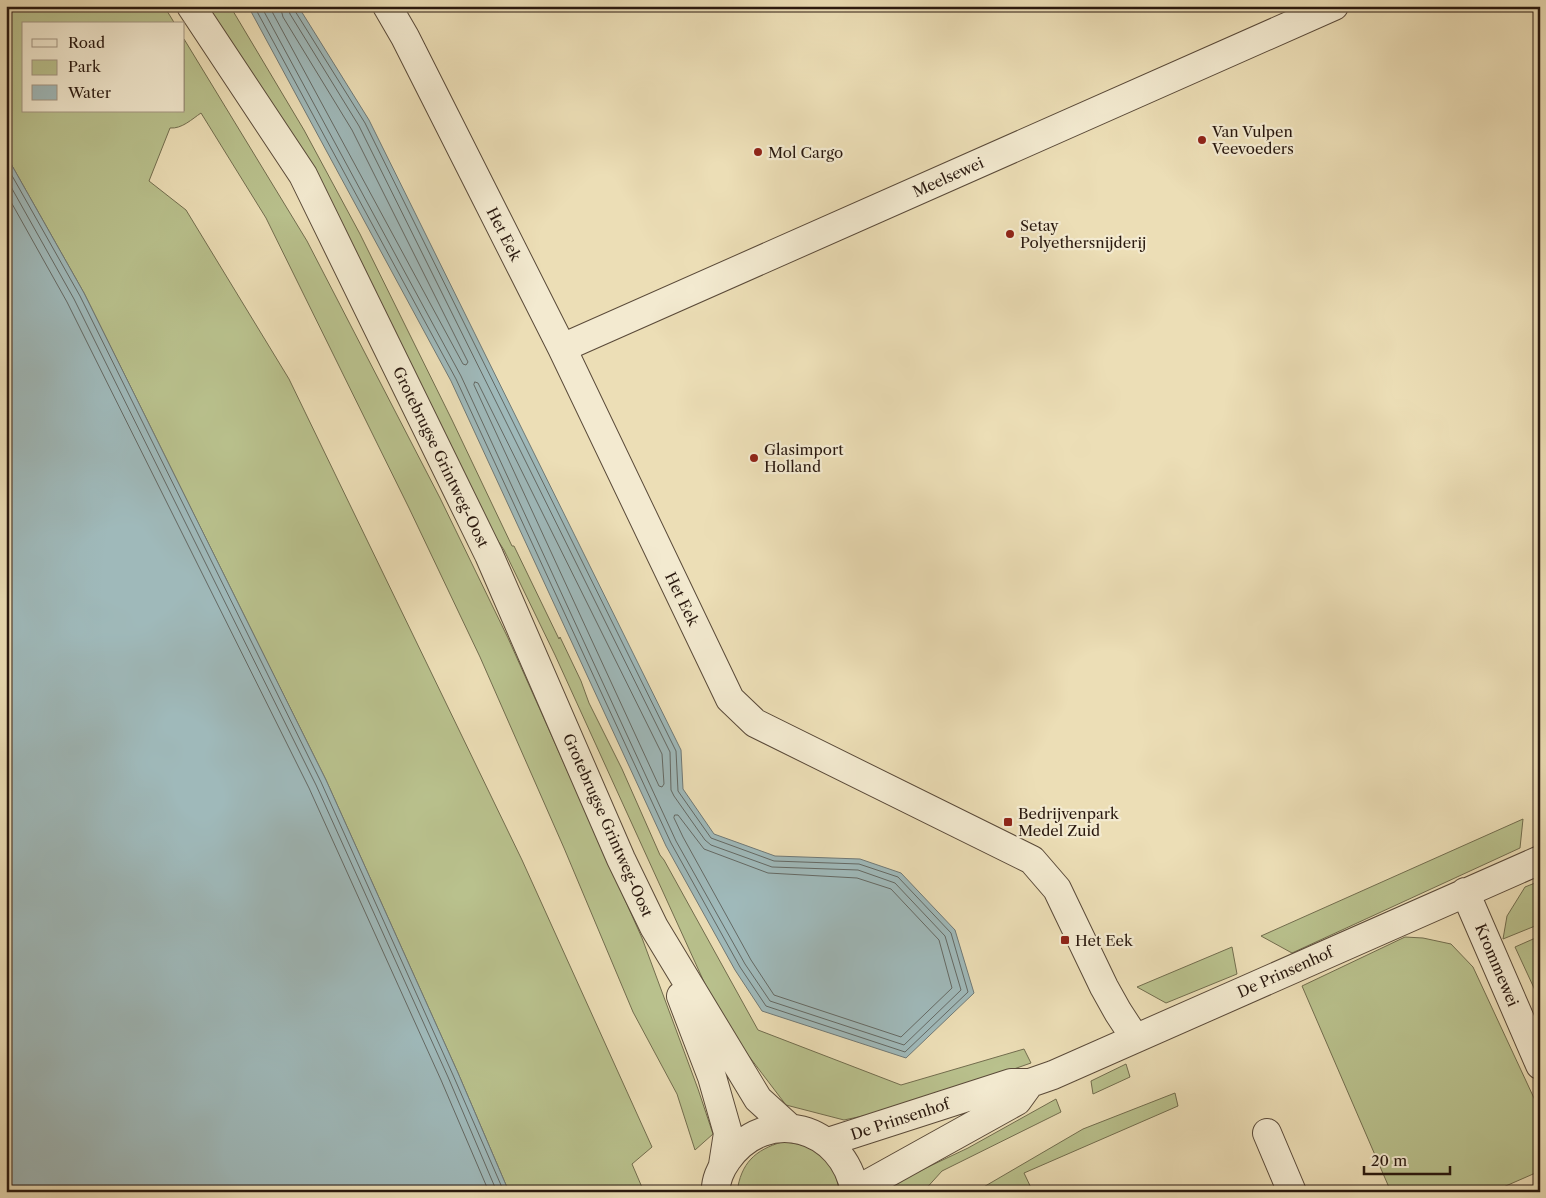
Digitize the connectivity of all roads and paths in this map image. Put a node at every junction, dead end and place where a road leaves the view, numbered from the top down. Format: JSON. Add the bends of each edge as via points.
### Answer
{"nodes":[{"id":1,"x":192,"y":6,"type":"edge"},
{"id":2,"x":387,"y":6,"type":"edge"},
{"id":3,"x":1334,"y":6,"type":"edge"},
{"id":4,"x":562,"y":348,"type":"junction"},
{"id":5,"x":1540,"y":860,"type":"edge"},
{"id":6,"x":1466,"y":892,"type":"junction"},
{"id":7,"x":654,"y":926,"type":"junction"},
{"id":8,"x":1134,"y":1038,"type":"junction"},
{"id":9,"x":1540,"y":1066,"type":"edge"},
{"id":10,"x":1030,"y":1083,"type":"junction"},
{"id":11,"x":790,"y":1128,"type":"junction"},
{"id":12,"x":1267,"y":1133,"type":"dead end"},
{"id":13,"x":828,"y":1142,"type":"junction"},
{"id":14,"x":723,"y":1165,"type":"junction"},
{"id":15,"x":855,"y":1191,"type":"edge"},
{"id":16,"x":716,"y":1192,"type":"edge"},
{"id":17,"x":1292,"y":1192,"type":"edge"}],
"edges":[{"from":1,"to":7,"type":"street","name":"Grotebrugse Grintweg-Oost","via":[[303,175],[489,555],[621,859]]},
{"from":2,"to":4,"type":"street","name":"Het Eek"},
{"from":3,"to":4,"type":"street","name":"Meelsewei"},
{"from":4,"to":8,"type":"street","name":"Het Eek","via":[[730,699],[755,723],[1032,860],[1057,889],[1104,987]]},
{"from":5,"to":6,"type":"street","name":"De Prinsenhof"},
{"from":6,"to":8,"type":"street","name":"De Prinsenhof"},
{"from":6,"to":9,"type":"street","name":"Krommewei"},
{"from":7,"to":11,"type":"street","name":"Grotebrugse Grintweg-Oost","via":[[758,1098]]},
{"from":7,"to":14,"type":"street","name":"Grotebrugse Grintweg-Oost","via":[[712,1078],[728,1133]]},
{"from":8,"to":10,"type":"street","name":"De Prinsenhof"},
{"from":10,"to":13,"type":"street","name":"De Prinsenhof","via":[[1011,1083]]},
{"from":10,"to":15,"type":"street","name":"De Prinsenhof","via":[[1017,1101]]},
{"from":11,"to":13,"type":"street","via":[[810,1132]]},
{"from":11,"to":14,"type":"street","via":[[770,1130],[751,1137],[735,1149]]},
{"from":12,"to":17,"type":"street"},
{"from":13,"to":15,"type":"street","via":[[841,1156]]},
{"from":14,"to":16,"type":"street","name":"Grotebrugse Grintweg-Oost"}]}
